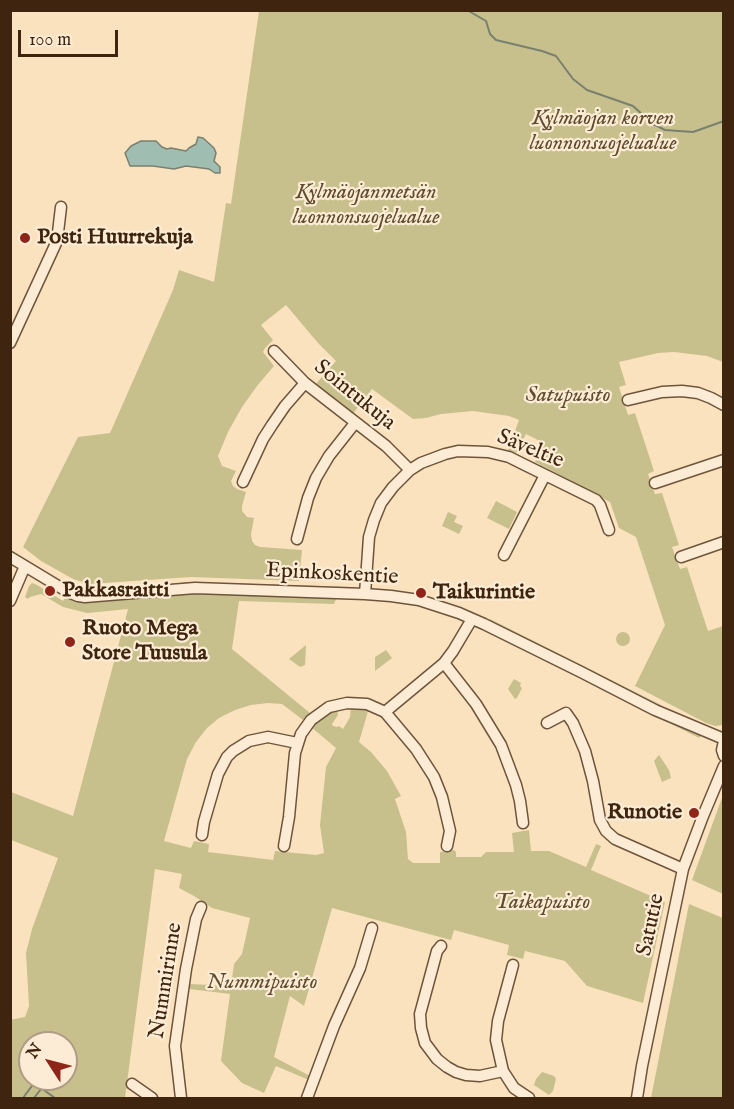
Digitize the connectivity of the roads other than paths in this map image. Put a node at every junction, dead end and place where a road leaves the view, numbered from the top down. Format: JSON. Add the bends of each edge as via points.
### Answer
{"nodes":[{"id":1,"x":61,"y":207,"type":"dead end"},
{"id":2,"x":10,"y":343,"type":"edge"},
{"id":3,"x":274,"y":351,"type":"dead end"},
{"id":4,"x":305,"y":383,"type":"junction"},
{"id":5,"x":628,"y":400,"type":"dead end"},
{"id":6,"x":723,"y":405,"type":"edge"},
{"id":7,"x":355,"y":423,"type":"junction"},
{"id":8,"x":723,"y":460,"type":"edge"},
{"id":9,"x":410,"y":470,"type":"junction"},
{"id":10,"x":544,"y":475,"type":"junction"},
{"id":11,"x":243,"y":482,"type":"dead end"},
{"id":12,"x":655,"y":483,"type":"dead end"},
{"id":13,"x":609,"y":530,"type":"dead end"},
{"id":14,"x":297,"y":539,"type":"dead end"},
{"id":15,"x":723,"y":542,"type":"edge"},
{"id":16,"x":504,"y":555,"type":"dead end"},
{"id":17,"x":10,"y":557,"type":"edge"},
{"id":18,"x":681,"y":557,"type":"dead end"},
{"id":19,"x":25,"y":566,"type":"junction"},
{"id":20,"x":365,"y":594,"type":"junction"},
{"id":21,"x":10,"y":601,"type":"edge"},
{"id":22,"x":472,"y":619,"type":"junction"},
{"id":23,"x":444,"y":663,"type":"junction"},
{"id":24,"x":385,"y":712,"type":"junction"},
{"id":25,"x":547,"y":723,"type":"dead end"},
{"id":26,"x":723,"y":740,"type":"edge"},
{"id":27,"x":297,"y":743,"type":"junction"},
{"id":28,"x":723,"y":756,"type":"edge"},
{"id":29,"x":723,"y":766,"type":"edge"},
{"id":30,"x":523,"y":823,"type":"dead end"},
{"id":31,"x":202,"y":835,"type":"dead end"},
{"id":32,"x":284,"y":846,"type":"dead end"},
{"id":33,"x":447,"y":846,"type":"dead end"},
{"id":34,"x":684,"y":869,"type":"junction"},
{"id":35,"x":201,"y":907,"type":"dead end"},
{"id":36,"x":372,"y":928,"type":"dead end"},
{"id":37,"x":441,"y":946,"type":"dead end"},
{"id":38,"x":513,"y":965,"type":"dead end"},
{"id":39,"x":503,"y":1071,"type":"junction"},
{"id":40,"x":132,"y":1084,"type":"dead end"},
{"id":41,"x":152,"y":1098,"type":"edge"},
{"id":42,"x":181,"y":1098,"type":"edge"},
{"id":43,"x":307,"y":1098,"type":"edge"},
{"id":44,"x":529,"y":1098,"type":"edge"},
{"id":45,"x":637,"y":1098,"type":"edge"}],
"edges":[{"from":1,"to":2,"type":"street","via":[[57,241]]},
{"from":3,"to":4,"type":"street","name":"Sointukuja"},
{"from":4,"to":7,"type":"street","name":"Sointukuja"},
{"from":4,"to":11,"type":"street","via":[[263,439]]},
{"from":5,"to":6,"type":"street","via":[[676,391],[698,393]]},
{"from":7,"to":9,"type":"street","name":"Sointukuja"},
{"from":7,"to":14,"type":"street","via":[[316,478]]},
{"from":8,"to":12,"type":"street"},
{"from":9,"to":10,"type":"street","name":"Säveltie","via":[[446,454],[471,450],[504,456]]},
{"from":9,"to":20,"type":"street","name":"Säveltie","via":[[387,494],[374,520]]},
{"from":10,"to":13,"type":"street","name":"Säveltie","via":[[596,500]]},
{"from":10,"to":16,"type":"street"},
{"from":15,"to":18,"type":"street"},
{"from":17,"to":19,"type":"street"},
{"from":19,"to":20,"type":"street","name":"Epinkoskentie","via":[[68,592],[85,597],[195,588]]},
{"from":19,"to":21,"type":"street"},
{"from":20,"to":22,"type":"street","name":"Epinkoskentie","via":[[419,600]]},
{"from":22,"to":23,"type":"street"},
{"from":22,"to":26,"type":"street","name":"Epinkoskentie"},
{"from":23,"to":24,"type":"street"},
{"from":23,"to":30,"type":"street","via":[[501,745],[514,778]]},
{"from":24,"to":27,"type":"street","via":[[357,703],[329,707],[311,720]]},
{"from":24,"to":33,"type":"street","via":[[434,777],[450,831]]},
{"from":25,"to":34,"type":"street","via":[[566,713],[573,723],[585,751],[600,820],[606,831],[615,839]]},
{"from":26,"to":28,"type":"street","name":"Epinkoskentie"},
{"from":27,"to":31,"type":"street","via":[[264,737],[233,751],[218,774]]},
{"from":27,"to":32,"type":"street"},
{"from":29,"to":34,"type":"street","name":"Satutie"},
{"from":34,"to":45,"type":"street","name":"Satutie"},
{"from":35,"to":42,"type":"street","name":"Nummirinne","via":[[186,969],[175,1046]]},
{"from":36,"to":43,"type":"street","via":[[360,968]]},
{"from":37,"to":39,"type":"street","via":[[420,1014],[425,1042],[437,1059],[456,1072],[476,1076]]},
{"from":38,"to":39,"type":"street","via":[[497,1029]]},
{"from":39,"to":44,"type":"street","via":[[514,1088]]},
{"from":40,"to":41,"type":"street"}]}
